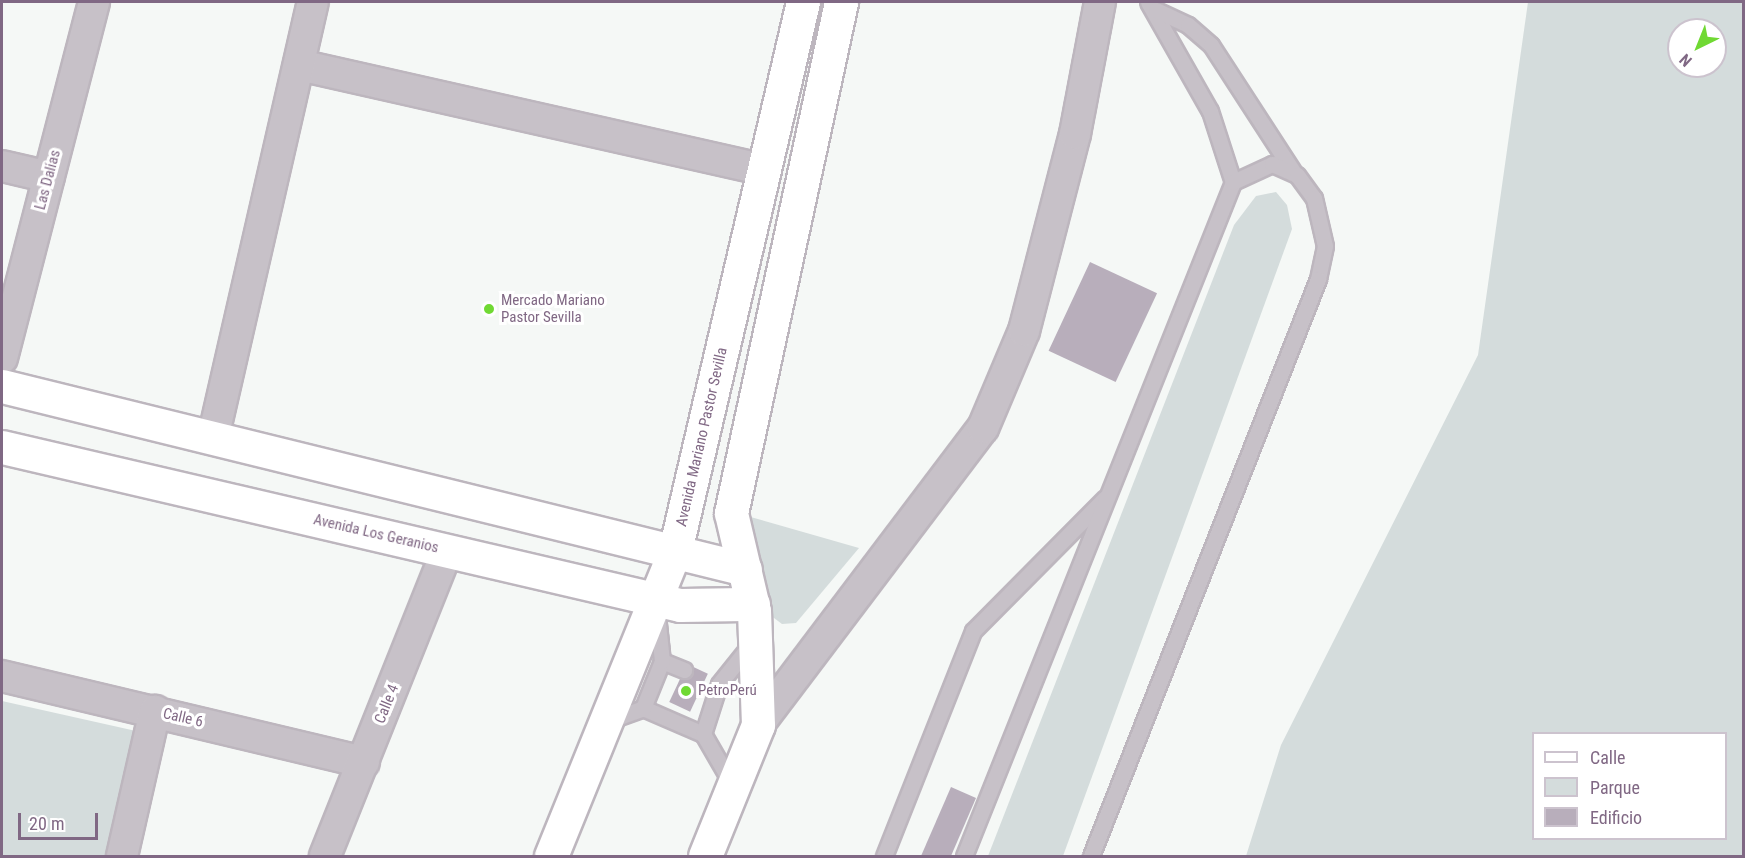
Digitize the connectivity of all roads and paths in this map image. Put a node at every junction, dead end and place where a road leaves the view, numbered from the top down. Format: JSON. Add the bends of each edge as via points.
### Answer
{"nodes":[{"id":1,"x":94,"y":2,"type":"edge"},
{"id":2,"x":313,"y":2,"type":"edge"},
{"id":3,"x":803,"y":2,"type":"edge"},
{"id":4,"x":841,"y":2,"type":"edge"},
{"id":5,"x":1100,"y":2,"type":"edge"},
{"id":6,"x":1152,"y":6,"type":"edge"},
{"id":7,"x":298,"y":65,"type":"junction"},
{"id":8,"x":2,"y":166,"type":"edge"},
{"id":9,"x":764,"y":170,"type":"junction"},
{"id":10,"x":1294,"y":173,"type":"junction"},
{"id":11,"x":49,"y":177,"type":"junction"},
{"id":12,"x":1233,"y":182,"type":"junction"},
{"id":13,"x":2,"y":358,"type":"edge"},
{"id":14,"x":2,"y":386,"type":"edge"},
{"id":15,"x":213,"y":438,"type":"junction"},
{"id":16,"x":2,"y":447,"type":"edge"},
{"id":17,"x":1109,"y":494,"type":"junction"},
{"id":18,"x":600,"y":533,"type":"junction"},
{"id":19,"x":447,"y":550,"type":"junction"},
{"id":20,"x":675,"y":551,"type":"junction"},
{"id":21,"x":745,"y":569,"type":"junction"},
{"id":22,"x":591,"y":583,"type":"junction"},
{"id":23,"x":656,"y":599,"type":"junction"},
{"id":24,"x":753,"y":604,"type":"junction"},
{"id":25,"x":756,"y":637,"type":"junction"},
{"id":26,"x":662,"y":661,"type":"junction"},
{"id":27,"x":684,"y":670,"type":"dead end"},
{"id":28,"x":2,"y":676,"type":"edge"},
{"id":29,"x":643,"y":708,"type":"junction"},
{"id":30,"x":155,"y":711,"type":"junction"},
{"id":31,"x":605,"y":722,"type":"junction"},
{"id":32,"x":758,"y":725,"type":"junction"},
{"id":33,"x":703,"y":734,"type":"junction"},
{"id":34,"x":364,"y":762,"type":"junction"},
{"id":35,"x":733,"y":787,"type":"junction"},
{"id":36,"x":1094,"y":852,"type":"edge"},
{"id":37,"x":122,"y":856,"type":"edge"},
{"id":38,"x":325,"y":856,"type":"edge"},
{"id":39,"x":551,"y":856,"type":"edge"},
{"id":40,"x":705,"y":856,"type":"edge"},
{"id":41,"x":884,"y":856,"type":"edge"},
{"id":42,"x":964,"y":856,"type":"edge"}],
"edges":[{"from":1,"to":11,"type":"street","name":"Las Dalias"},
{"from":2,"to":7,"type":"street"},
{"from":3,"to":9,"type":"main road","name":"Avenida Mariano Pastor Sevilla"},
{"from":4,"to":21,"type":"main road","via":[[731,513]]},
{"from":5,"to":32,"type":"street","via":[[1075,134],[1024,330],[983,428]]},
{"from":6,"to":10,"type":"lane","via":[[1188,25],[1211,45]]},
{"from":6,"to":12,"type":"lane","via":[[1210,111]]},
{"from":7,"to":9,"type":"street"},
{"from":7,"to":15,"type":"street"},
{"from":8,"to":11,"type":"street"},
{"from":9,"to":20,"type":"main road","name":"Avenida Mariano Pastor Sevilla"},
{"from":10,"to":12,"type":"lane","via":[[1272,164]]},
{"from":10,"to":36,"type":"lane","via":[[1314,198],[1325,246],[1318,279]]},
{"from":11,"to":13,"type":"street","name":"Las Dalias"},
{"from":12,"to":17,"type":"lane"},
{"from":14,"to":15,"type":"main road"},
{"from":15,"to":18,"type":"main road"},
{"from":16,"to":19,"type":"main road","name":"Avenida Los Geranios"},
{"from":17,"to":41,"type":"lane","via":[[973,631]]},
{"from":17,"to":42,"type":"lane"},
{"from":18,"to":20,"type":"main road"},
{"from":18,"to":22,"type":"main road"},
{"from":19,"to":22,"type":"main road","name":"Avenida Los Geranios"},
{"from":19,"to":34,"type":"street","name":"Calle 4"},
{"from":20,"to":21,"type":"main road"},
{"from":20,"to":23,"type":"main road","name":"Avenida Mariano Pastor Sevilla"},
{"from":21,"to":24,"type":"main road"},
{"from":22,"to":23,"type":"main road","name":"Avenida Los Geranios"},
{"from":23,"to":24,"type":"main road","name":"Avenida Los Geranios"},
{"from":23,"to":26,"type":"lane"},
{"from":23,"to":31,"type":"main road","name":"Avenida Mariano Pastor Sevilla"},
{"from":24,"to":25,"type":"main road"},
{"from":25,"to":32,"type":"main road"},
{"from":25,"to":33,"type":"lane","via":[[712,682]]},
{"from":26,"to":27,"type":"lane"},
{"from":26,"to":29,"type":"lane"},
{"from":28,"to":30,"type":"street","name":"Calle 6"},
{"from":29,"to":31,"type":"lane"},
{"from":29,"to":33,"type":"lane"},
{"from":30,"to":34,"type":"street","name":"Calle 6"},
{"from":30,"to":37,"type":"street"},
{"from":31,"to":39,"type":"main road","name":"Avenida Mariano Pastor Sevilla"},
{"from":32,"to":35,"type":"main road"},
{"from":33,"to":35,"type":"lane"},
{"from":34,"to":38,"type":"street","name":"Calle 4"},
{"from":35,"to":40,"type":"main road"}]}
